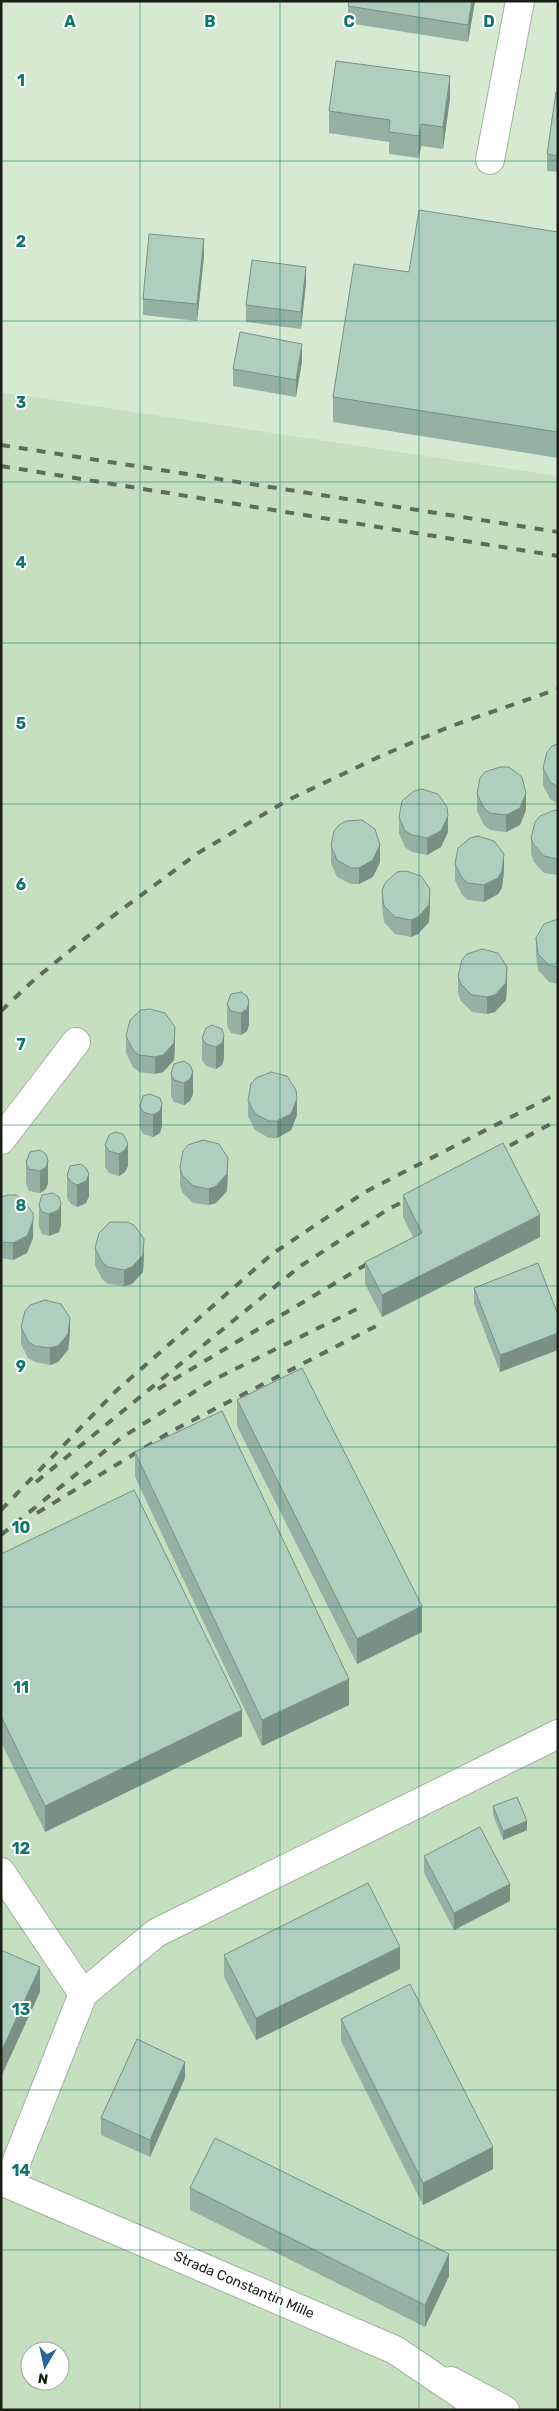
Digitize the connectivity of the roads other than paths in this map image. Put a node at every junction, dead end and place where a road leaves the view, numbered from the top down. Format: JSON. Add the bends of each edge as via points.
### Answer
{"nodes":[{"id":1,"x":520,"y":1,"type":"edge"},
{"id":2,"x":490,"y":160,"type":"dead end"},
{"id":3,"x":76,"y":1042,"type":"dead end"},
{"id":4,"x":1,"y":1140,"type":"edge"},
{"id":5,"x":558,"y":1734,"type":"edge"},
{"id":6,"x":1,"y":1872,"type":"edge"},
{"id":7,"x":83,"y":1994,"type":"junction"},
{"id":8,"x":5,"y":2182,"type":"edge"},
{"id":9,"x":395,"y":2350,"type":"junction"},
{"id":10,"x":475,"y":2410,"type":"edge"},
{"id":11,"x":505,"y":2410,"type":"edge"}],
"edges":[{"from":1,"to":2,"type":"main road"},
{"from":3,"to":4,"type":"main road"},
{"from":5,"to":7,"type":"main road","via":[[156,1933]]},
{"from":6,"to":7,"type":"main road"},
{"from":7,"to":8,"type":"main road"},
{"from":8,"to":9,"type":"main road","name":"Strada Constantin Mille"},
{"from":9,"to":10,"type":"main road","name":"Strada Constantin Mille","via":[[466,2398]]},
{"from":9,"to":11,"type":"main road"}]}
